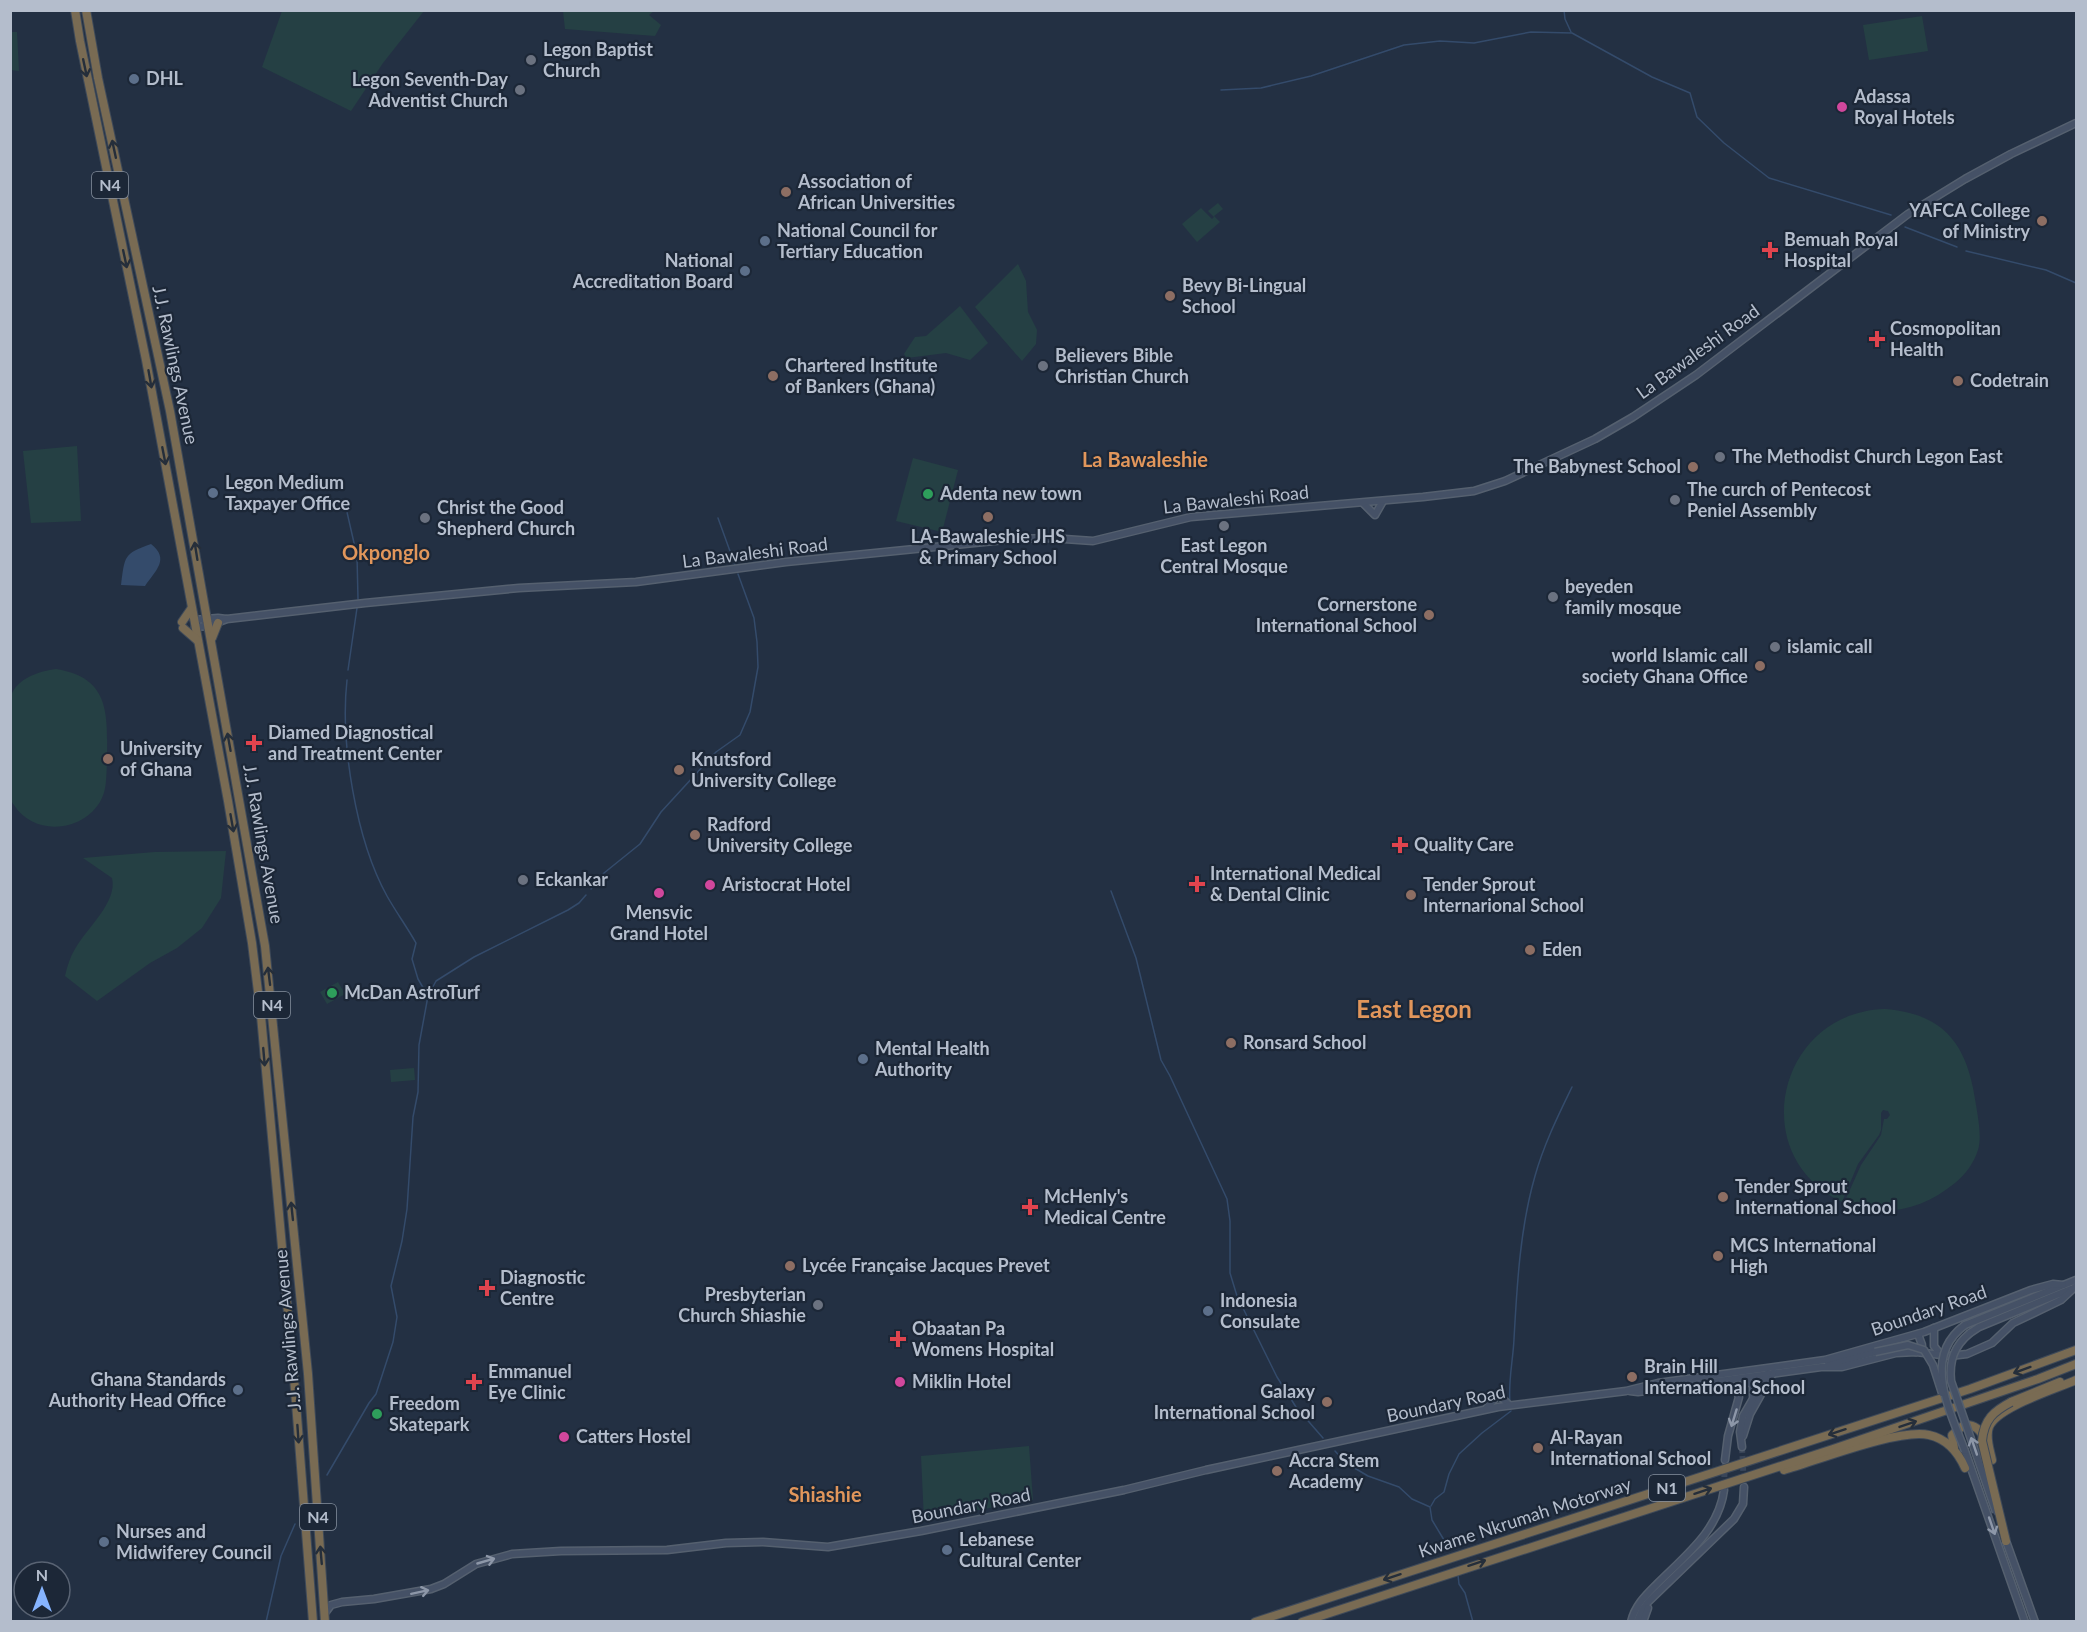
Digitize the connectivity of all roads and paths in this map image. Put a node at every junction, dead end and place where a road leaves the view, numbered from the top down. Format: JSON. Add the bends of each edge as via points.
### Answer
{"nodes":[{"id":1,"x":75,"y":10,"type":"edge"},
{"id":2,"x":86,"y":10,"type":"edge"},
{"id":3,"x":2076,"y":123,"type":"edge"},
{"id":4,"x":1383,"y":501,"type":"junction"},
{"id":5,"x":1362,"y":503,"type":"junction"},
{"id":6,"x":191,"y":607,"type":"junction"},
{"id":7,"x":206,"y":609,"type":"junction"},
{"id":8,"x":221,"y":620,"type":"junction"},
{"id":9,"x":208,"y":622,"type":"junction"},
{"id":10,"x":195,"y":624,"type":"junction"},
{"id":11,"x":211,"y":640,"type":"junction"},
{"id":12,"x":198,"y":641,"type":"junction"},
{"id":13,"x":2076,"y":1284,"type":"edge"},
{"id":14,"x":2063,"y":1285,"type":"junction"},
{"id":15,"x":1934,"y":1328,"type":"junction"},
{"id":16,"x":1918,"y":1334,"type":"junction"},
{"id":17,"x":2076,"y":1350,"type":"edge"},
{"id":18,"x":1916,"y":1352,"type":"junction"},
{"id":19,"x":1941,"y":1355,"type":"junction"},
{"id":20,"x":2076,"y":1364,"type":"edge"},
{"id":21,"x":1774,"y":1367,"type":"junction"},
{"id":22,"x":1821,"y":1367,"type":"junction"},
{"id":23,"x":1788,"y":1373,"type":"junction"},
{"id":24,"x":1769,"y":1375,"type":"junction"},
{"id":25,"x":1739,"y":1378,"type":"junction"},
{"id":26,"x":2076,"y":1378,"type":"edge"},
{"id":27,"x":1726,"y":1380,"type":"junction"},
{"id":28,"x":1626,"y":1391,"type":"junction"},
{"id":29,"x":1764,"y":1391,"type":"junction"},
{"id":30,"x":1944,"y":1395,"type":"junction"},
{"id":31,"x":1751,"y":1401,"type":"junction"},
{"id":32,"x":1509,"y":1405,"type":"junction"},
{"id":33,"x":1486,"y":1409,"type":"junction"},
{"id":34,"x":1741,"y":1439,"type":"junction"},
{"id":35,"x":1742,"y":1448,"type":"tunnel mouth"},
{"id":36,"x":1954,"y":1449,"type":"junction"},
{"id":37,"x":1989,"y":1449,"type":"junction"},
{"id":38,"x":1725,"y":1460,"type":"tunnel mouth"},
{"id":39,"x":1992,"y":1460,"type":"dead end"},
{"id":40,"x":1965,"y":1468,"type":"dead end"},
{"id":41,"x":1750,"y":1476,"type":"junction"},
{"id":42,"x":1744,"y":1487,"type":"tunnel mouth"},
{"id":43,"x":1724,"y":1490,"type":"tunnel mouth"},
{"id":44,"x":2006,"y":1541,"type":"junction"},
{"id":45,"x":1668,"y":1573,"type":"junction"},
{"id":46,"x":1680,"y":1573,"type":"junction"},
{"id":47,"x":1654,"y":1597,"type":"junction"},
{"id":48,"x":325,"y":1617,"type":"edge"},
{"id":49,"x":313,"y":1622,"type":"edge"},
{"id":50,"x":1256,"y":1622,"type":"edge"},
{"id":51,"x":1302,"y":1622,"type":"edge"},
{"id":52,"x":1631,"y":1622,"type":"edge"},
{"id":53,"x":1637,"y":1622,"type":"edge"},
{"id":54,"x":1643,"y":1622,"type":"edge"},
{"id":55,"x":2025,"y":1622,"type":"edge"},
{"id":56,"x":2035,"y":1622,"type":"edge"}],
"edges":[{"from":1,"to":6,"type":"highway","name":"J.J. Rawlings Avenue","number":"N4","one_way":true},
{"from":7,"to":2,"type":"highway","name":"J.J. Rawlings Avenue","number":"N4","one_way":true,"via":[[170,411]]},
{"from":3,"to":4,"type":"main road","name":"La Bawaleshi Road","via":[[2011,154],[1908,214],[1676,389],[1595,439],[1505,481],[1474,491]]},
{"from":4,"to":5,"type":"main road","name":"La Bawaleshi Road"},
{"from":4,"to":5,"type":"main road","via":[[1375,515]]},
{"from":5,"to":8,"type":"main road","name":"La Bawaleshi Road","via":[[1191,517],[1094,541],[1014,539],[636,582],[519,588]]},
{"from":6,"to":10,"type":"highway","name":"J.J. Rawlings Avenue","number":"N4"},
{"from":6,"to":12,"type":"highway","via":[[182,625]]},
{"from":7,"to":8,"type":"highway"},
{"from":7,"to":9,"type":"highway","name":"J.J. Rawlings Avenue","number":"N4"},
{"from":8,"to":9,"type":"main road","name":"La Bawaleshi Road"},
{"from":8,"to":11,"type":"highway"},
{"from":9,"to":10,"type":"main road","name":"La Bawaleshi Road"},
{"from":9,"to":11,"type":"highway","name":"J.J. Rawlings Avenue","number":"N4"},
{"from":10,"to":12,"type":"highway","name":"J.J. Rawlings Avenue","number":"N4"},
{"from":48,"to":11,"type":"highway","name":"J.J. Rawlings Avenue","number":"N4","one_way":true,"via":[[308,1374],[265,946]]},
{"from":12,"to":49,"type":"highway","name":"J.J. Rawlings Avenue","number":"N4","one_way":true,"via":[[260,1005]]},
{"from":13,"to":14,"type":"main road","name":"Boundary Road"},
{"from":13,"to":19,"type":"main road","name":"Boundary Road","via":[[2061,1300],[2013,1323],[1978,1350]]},
{"from":44,"to":13,"type":"main road","name":"Boundary Road","one_way":true,"bridge":true,"via":[[1951,1381],[1952,1357],[1962,1340],[1979,1327]]},
{"from":14,"to":15,"type":"main road","name":"Boundary Road","via":[[2031,1290]]},
{"from":14,"to":30,"type":"main road","name":"Boundary Road","bridge":true,"via":[[1959,1330],[1943,1355]]},
{"from":15,"to":16,"type":"main road","name":"Boundary Road"},
{"from":15,"to":19,"type":"main road","via":[[1934,1346]]},
{"from":16,"to":18,"type":"main road","via":[[1922,1345]]},
{"from":16,"to":21,"type":"main road","name":"Boundary Road","via":[[1825,1360]]},
{"from":17,"to":50,"type":"highway","name":"Kwame Nkrumah Motorway","number":"N1","one_way":true,"via":[[1970,1389]]},
{"from":18,"to":19,"type":"main road","name":"Boundary Road"},
{"from":18,"to":22,"type":"main road","name":"Boundary Road"},
{"from":41,"to":20,"type":"highway","name":"Kwame Nkrumah Motorway","number":"N1","one_way":true},
{"from":21,"to":24,"type":"main road"},
{"from":21,"to":28,"type":"main road","name":"Boundary Road"},
{"from":22,"to":23,"type":"main road","name":"Boundary Road"},
{"from":22,"to":30,"type":"main road","bridge":true,"via":[[1908,1345],[1924,1350]]},
{"from":23,"to":24,"type":"main road","name":"Boundary Road"},
{"from":23,"to":29,"type":"main road"},
{"from":24,"to":25,"type":"main road","name":"Boundary Road"},
{"from":24,"to":29,"type":"main road"},
{"from":24,"to":31,"type":"main road"},
{"from":25,"to":27,"type":"main road","name":"Boundary Road"},
{"from":25,"to":31,"type":"main road","via":[[1753,1385]]},
{"from":26,"to":37,"type":"highway","via":[[2000,1414],[1989,1426]]},
{"from":26,"to":44,"type":"highway","bridge":true,"via":[[1996,1410],[1983,1428],[1982,1441]]},
{"from":27,"to":28,"type":"main road","name":"Boundary Road"},
{"from":27,"to":38,"type":"main road","one_way":true,"via":[[1736,1388],[1739,1397]]},
{"from":28,"to":32,"type":"main road","name":"Boundary Road"},
{"from":29,"to":34,"type":"main road"},
{"from":30,"to":55,"type":"main road","one_way":true,"bridge":true},
{"from":31,"to":34,"type":"main road","via":[[1740,1425]]},
{"from":32,"to":33,"type":"main road","name":"Boundary Road"},
{"from":32,"to":33,"type":"main road","via":[[1499,1397]]},
{"from":48,"to":33,"type":"main road","name":"Boundary Road","one_way":true,"via":[[333,1604],[431,1589],[476,1564],[512,1554],[667,1550],[763,1542],[828,1547],[1029,1510]]},
{"from":34,"to":35,"type":"main road"},
{"from":36,"to":37,"type":"highway","via":[[1952,1435],[1958,1428],[1970,1425],[1981,1431]]},
{"from":36,"to":40,"type":"highway"},
{"from":36,"to":41,"type":"highway","via":[[1931,1435],[1905,1436]]},
{"from":37,"to":39,"type":"highway"},
{"from":51,"to":41,"type":"highway","name":"Kwame Nkrumah Motorway","number":"N1","one_way":true},
{"from":42,"to":46,"type":"main road","via":[[1738,1515]]},
{"from":43,"to":45,"type":"main road","via":[[1706,1535]]},
{"from":44,"to":56,"type":"main road"},
{"from":45,"to":46,"type":"main road"},
{"from":45,"to":52,"type":"main road","via":[[1639,1602]]},
{"from":46,"to":47,"type":"main road"},
{"from":47,"to":53,"type":"main road","via":[[1641,1610]]},
{"from":47,"to":54,"type":"main road"}]}
